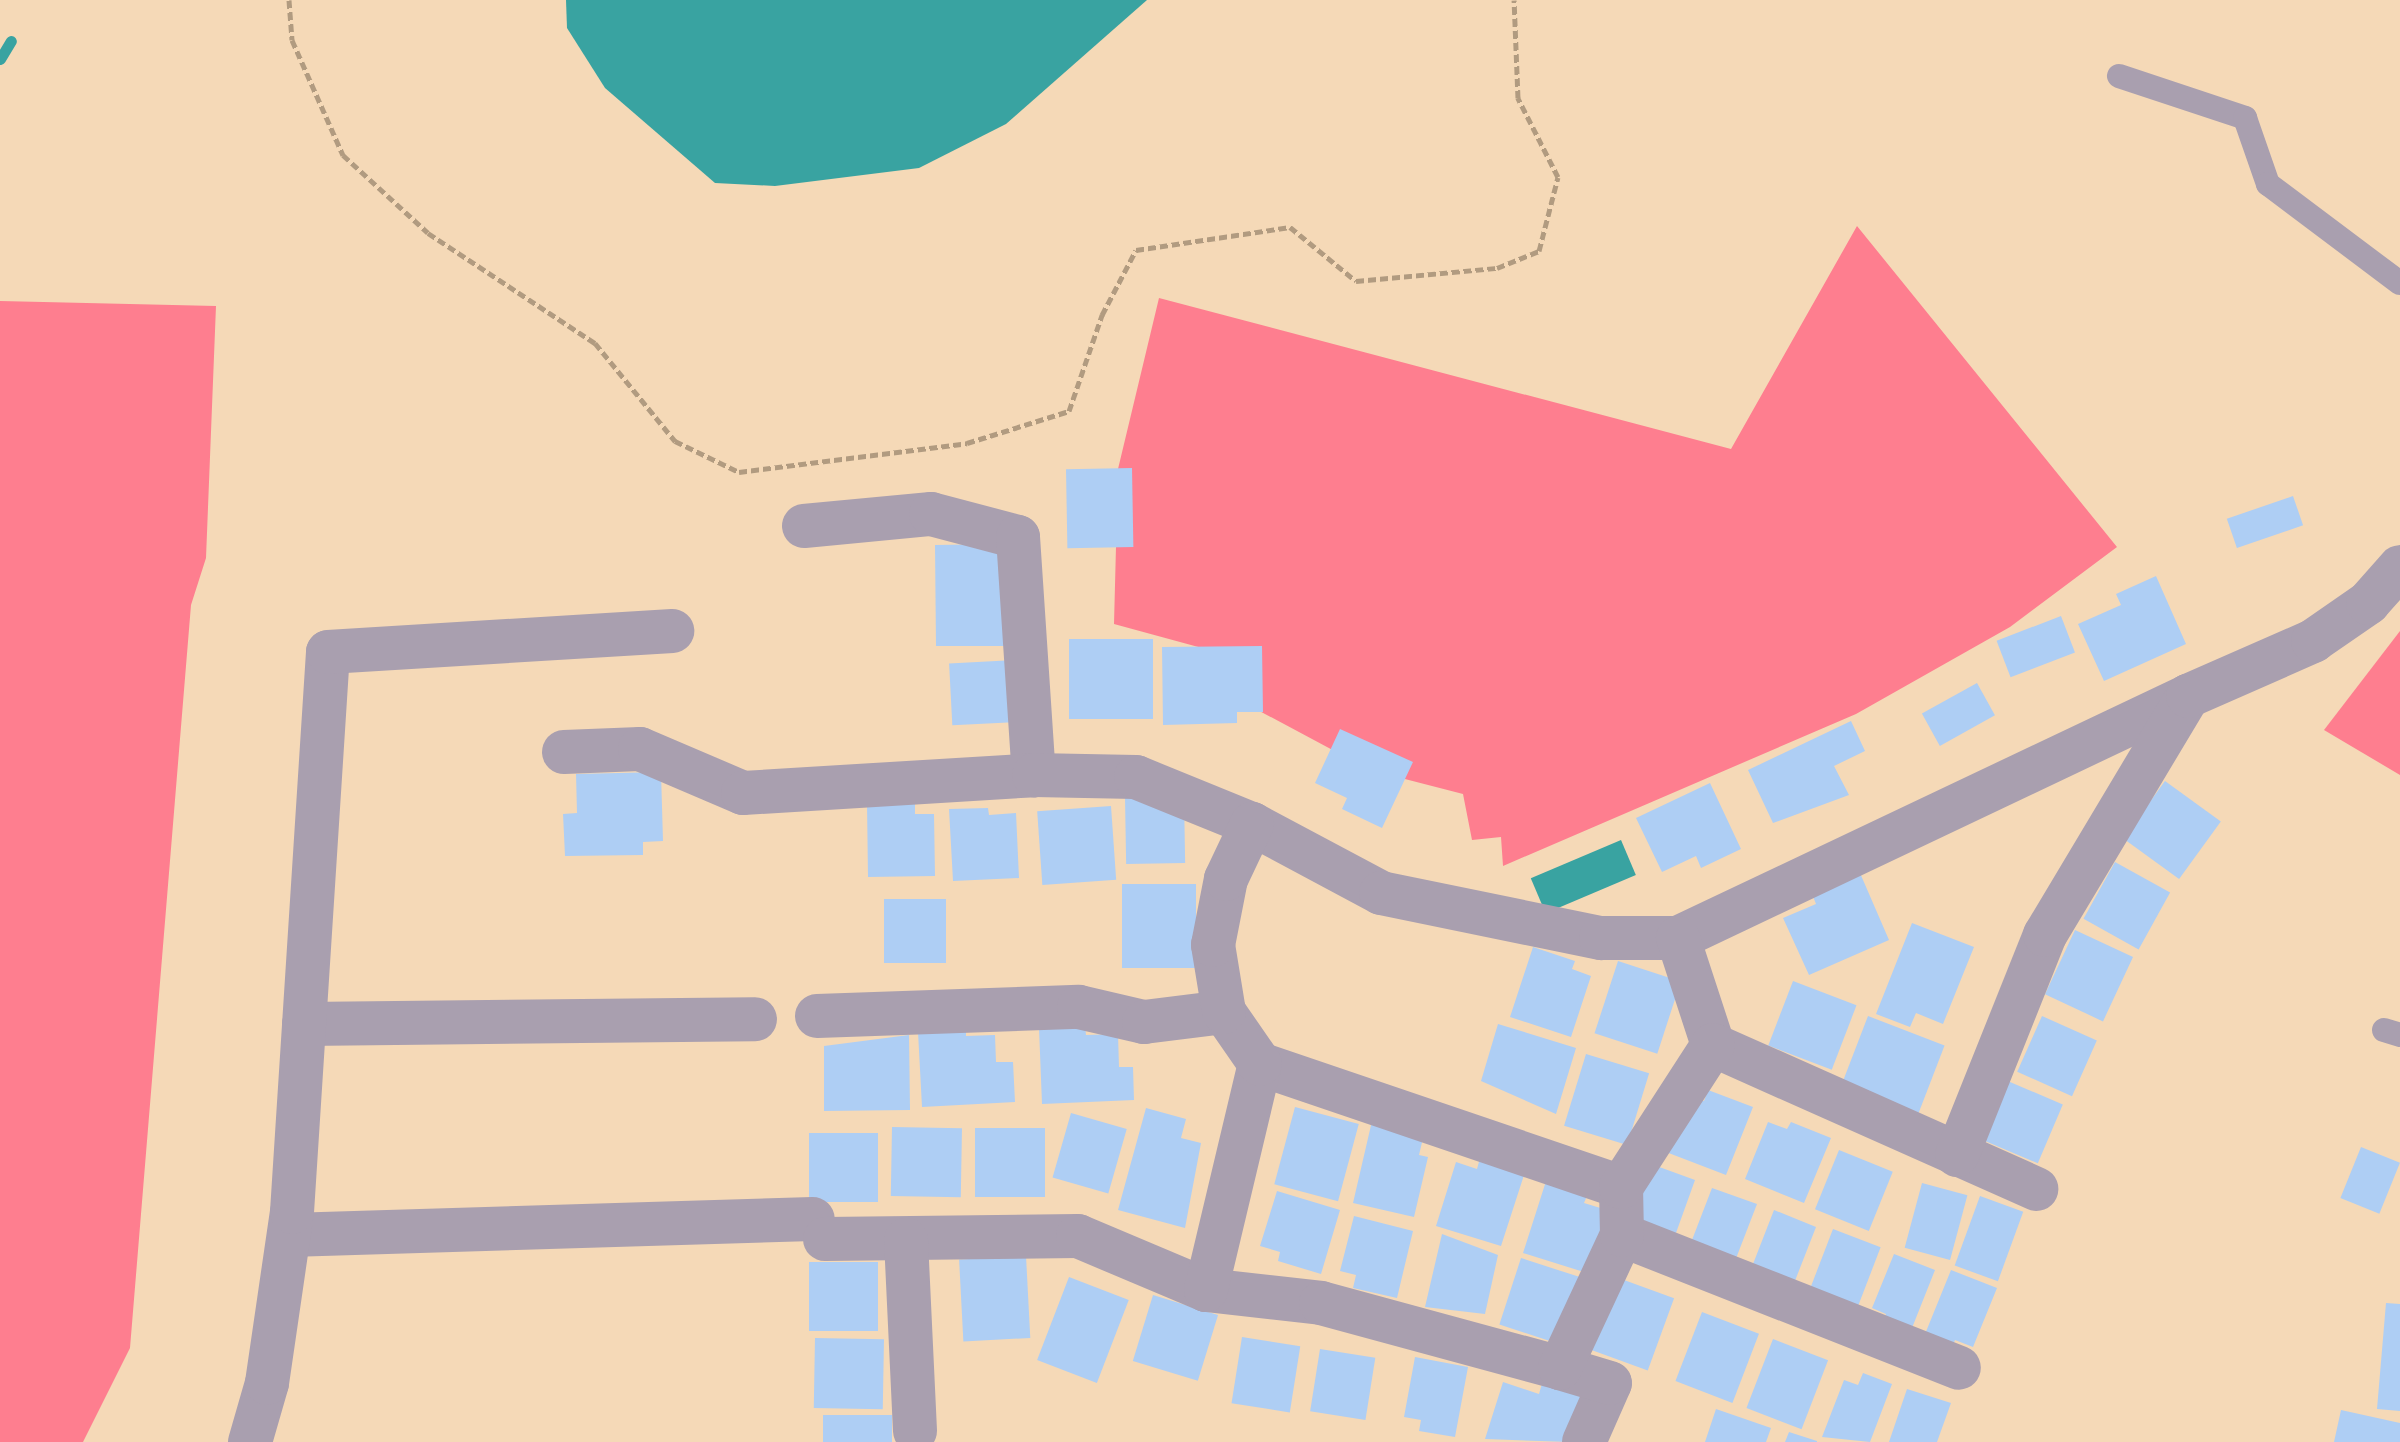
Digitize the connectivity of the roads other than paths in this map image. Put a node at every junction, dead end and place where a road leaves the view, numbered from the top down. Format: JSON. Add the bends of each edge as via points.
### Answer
{"nodes":[{"id":1,"x":2119,"y":76,"type":"dead end"},
{"id":2,"x":2400,"y":283,"type":"edge"},
{"id":3,"x":804,"y":526,"type":"dead end"},
{"id":4,"x":2400,"y":567,"type":"edge"},
{"id":5,"x":672,"y":631,"type":"dead end"},
{"id":6,"x":2188,"y":696,"type":"junction"},
{"id":7,"x":564,"y":752,"type":"dead end"},
{"id":8,"x":1034,"y":775,"type":"junction"},
{"id":9,"x":1252,"y":824,"type":"junction"},
{"id":10,"x":1678,"y":938,"type":"junction"},
{"id":11,"x":1224,"y":1012,"type":"junction"},
{"id":12,"x":817,"y":1016,"type":"dead end"},
{"id":13,"x":755,"y":1019,"type":"dead end"},
{"id":14,"x":304,"y":1024,"type":"junction"},
{"id":15,"x":1713,"y":1045,"type":"junction"},
{"id":16,"x":1260,"y":1064,"type":"junction"},
{"id":17,"x":1957,"y":1155,"type":"junction"},
{"id":18,"x":1621,"y":1187,"type":"junction"},
{"id":19,"x":2036,"y":1189,"type":"dead end"},
{"id":20,"x":289,"y":1235,"type":"junction"},
{"id":21,"x":1622,"y":1235,"type":"junction"},
{"id":22,"x":906,"y":1240,"type":"junction"},
{"id":23,"x":1206,"y":1290,"type":"junction"},
{"id":24,"x":1560,"y":1368,"type":"junction"},
{"id":25,"x":1959,"y":1368,"type":"dead end"},
{"id":26,"x":915,"y":1431,"type":"dead end"},
{"id":27,"x":250,"y":1442,"type":"edge"},
{"id":28,"x":1584,"y":1442,"type":"edge"}],
"edges":[{"from":1,"to":2,"type":"lane","via":[[2245,118],[2268,184]]},
{"from":3,"to":8,"type":"street","via":[[931,514],[1018,537]]},
{"from":4,"to":6,"type":"street","via":[[2368,603],[2313,641]]},
{"from":5,"to":14,"type":"street","via":[[328,652]]},
{"from":6,"to":10,"type":"street"},
{"from":6,"to":17,"type":"street","via":[[2045,935]]},
{"from":7,"to":8,"type":"street","via":[[640,749],[743,793]]},
{"from":8,"to":9,"type":"street","via":[[1136,777]]},
{"from":9,"to":10,"type":"street","via":[[1381,893],[1601,938]]},
{"from":9,"to":11,"type":"street","via":[[1226,879],[1213,945]]},
{"from":10,"to":15,"type":"street"},
{"from":11,"to":12,"type":"street","via":[[1144,1022],[1079,1007]]},
{"from":11,"to":16,"type":"street"},
{"from":13,"to":14,"type":"street"},
{"from":14,"to":20,"type":"street"},
{"from":15,"to":17,"type":"street"},
{"from":15,"to":18,"type":"street"},
{"from":16,"to":18,"type":"street"},
{"from":16,"to":23,"type":"street"},
{"from":17,"to":19,"type":"street"},
{"from":18,"to":21,"type":"street"},
{"from":20,"to":22,"type":"street","via":[[819,1229]]},
{"from":20,"to":27,"type":"street","via":[[269,1369]]},
{"from":21,"to":24,"type":"street"},
{"from":21,"to":25,"type":"street"},
{"from":22,"to":23,"type":"street","via":[[1078,1236]]},
{"from":22,"to":26,"type":"street"},
{"from":23,"to":24,"type":"street","via":[[1321,1303]]},
{"from":24,"to":28,"type":"street","via":[[1610,1383]]}]}
